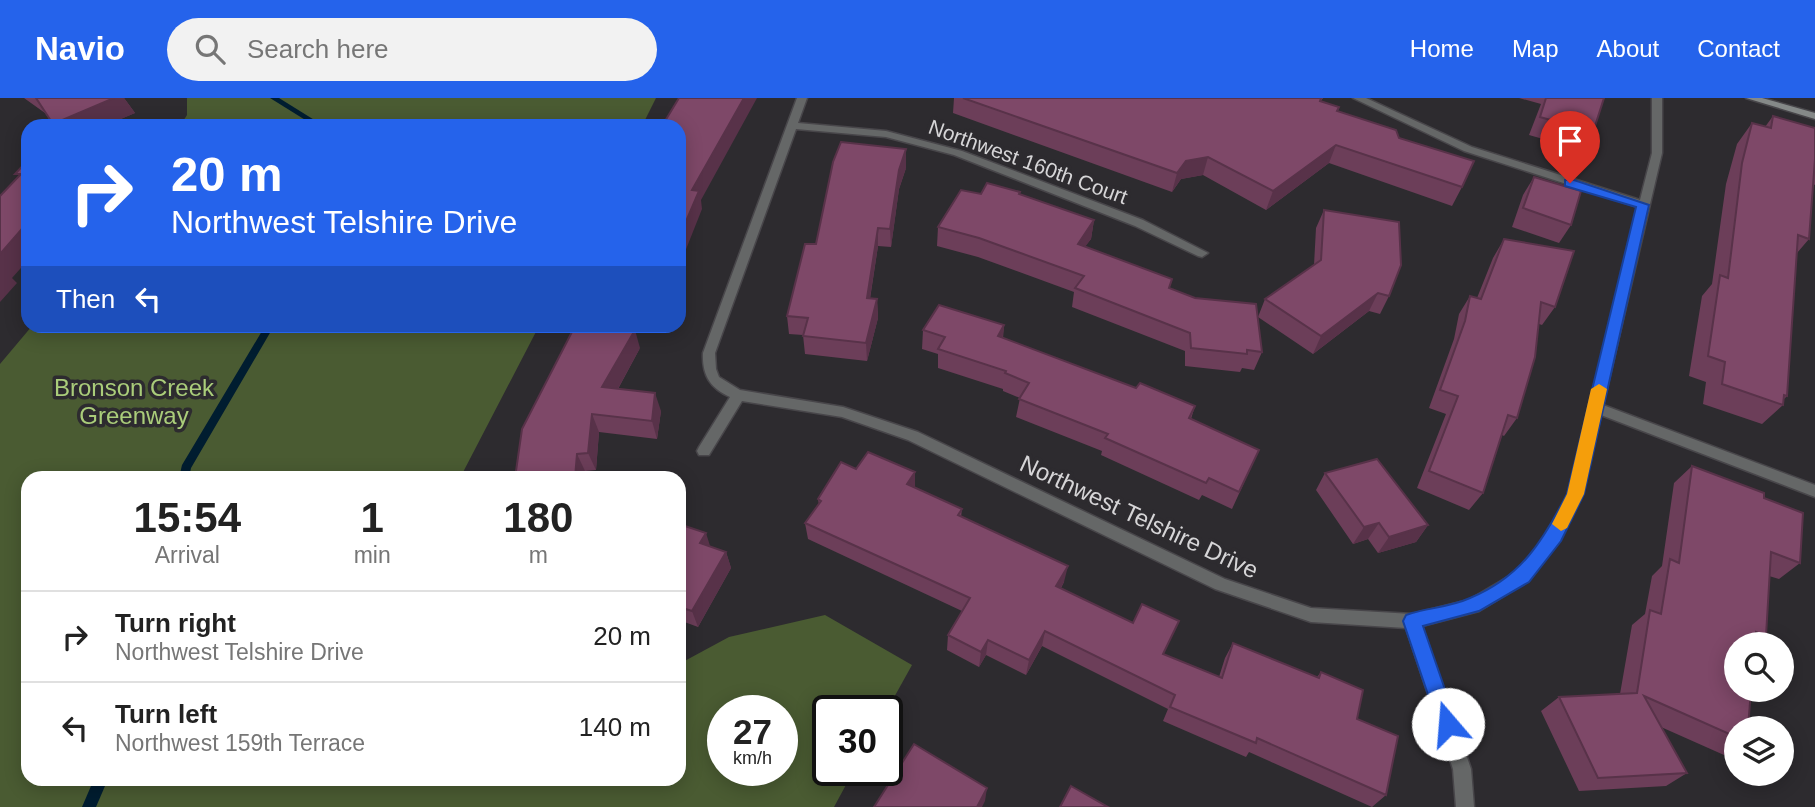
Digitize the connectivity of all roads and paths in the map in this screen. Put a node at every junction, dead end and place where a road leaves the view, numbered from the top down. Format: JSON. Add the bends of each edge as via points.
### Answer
{"nodes":[{"id":1,"x":802,"y":98,"type":"edge"},
{"id":2,"x":1358,"y":98,"type":"edge"},
{"id":3,"x":1657,"y":98,"type":"edge"},
{"id":4,"x":1751,"y":98,"type":"edge"},
{"id":5,"x":1815,"y":116,"type":"edge"},
{"id":6,"x":792,"y":127,"type":"junction"},
{"id":7,"x":1643,"y":205,"type":"junction"},
{"id":8,"x":1202,"y":253,"type":"dead end"},
{"id":9,"x":738,"y":395,"type":"junction"},
{"id":10,"x":1595,"y":407,"type":"junction"},
{"id":11,"x":704,"y":450,"type":"dead end"},
{"id":12,"x":1815,"y":491,"type":"edge"},
{"id":13,"x":1412,"y":621,"type":"junction"},
{"id":14,"x":1465,"y":807,"type":"edge"}],
"edges":[{"from":1,"to":6,"type":"street"},
{"from":2,"to":7,"type":"street","via":[[1468,149]]},
{"from":3,"to":7,"type":"street","name":"Northwest Telshire Drive","via":[[1657,153]]},
{"from":4,"to":5,"type":"main road"},
{"from":6,"to":8,"type":"street","name":"Northwest 160th Court","via":[[886,134],[958,153],[1139,223]]},
{"from":6,"to":9,"type":"street","via":[[709,353],[712,379]]},
{"from":7,"to":10,"type":"street","name":"Northwest Telshire Drive"},
{"from":9,"to":11,"type":"street"},
{"from":9,"to":13,"type":"street","name":"Northwest Telshire Drive","via":[[843,412],[913,436],[1220,584],[1311,615]]},
{"from":10,"to":12,"type":"street"},
{"from":10,"to":13,"type":"street","name":"Northwest Telshire Drive","via":[[1575,494],[1555,536],[1523,576],[1473,606]]},
{"from":13,"to":14,"type":"street","via":[[1462,769]]}]}
